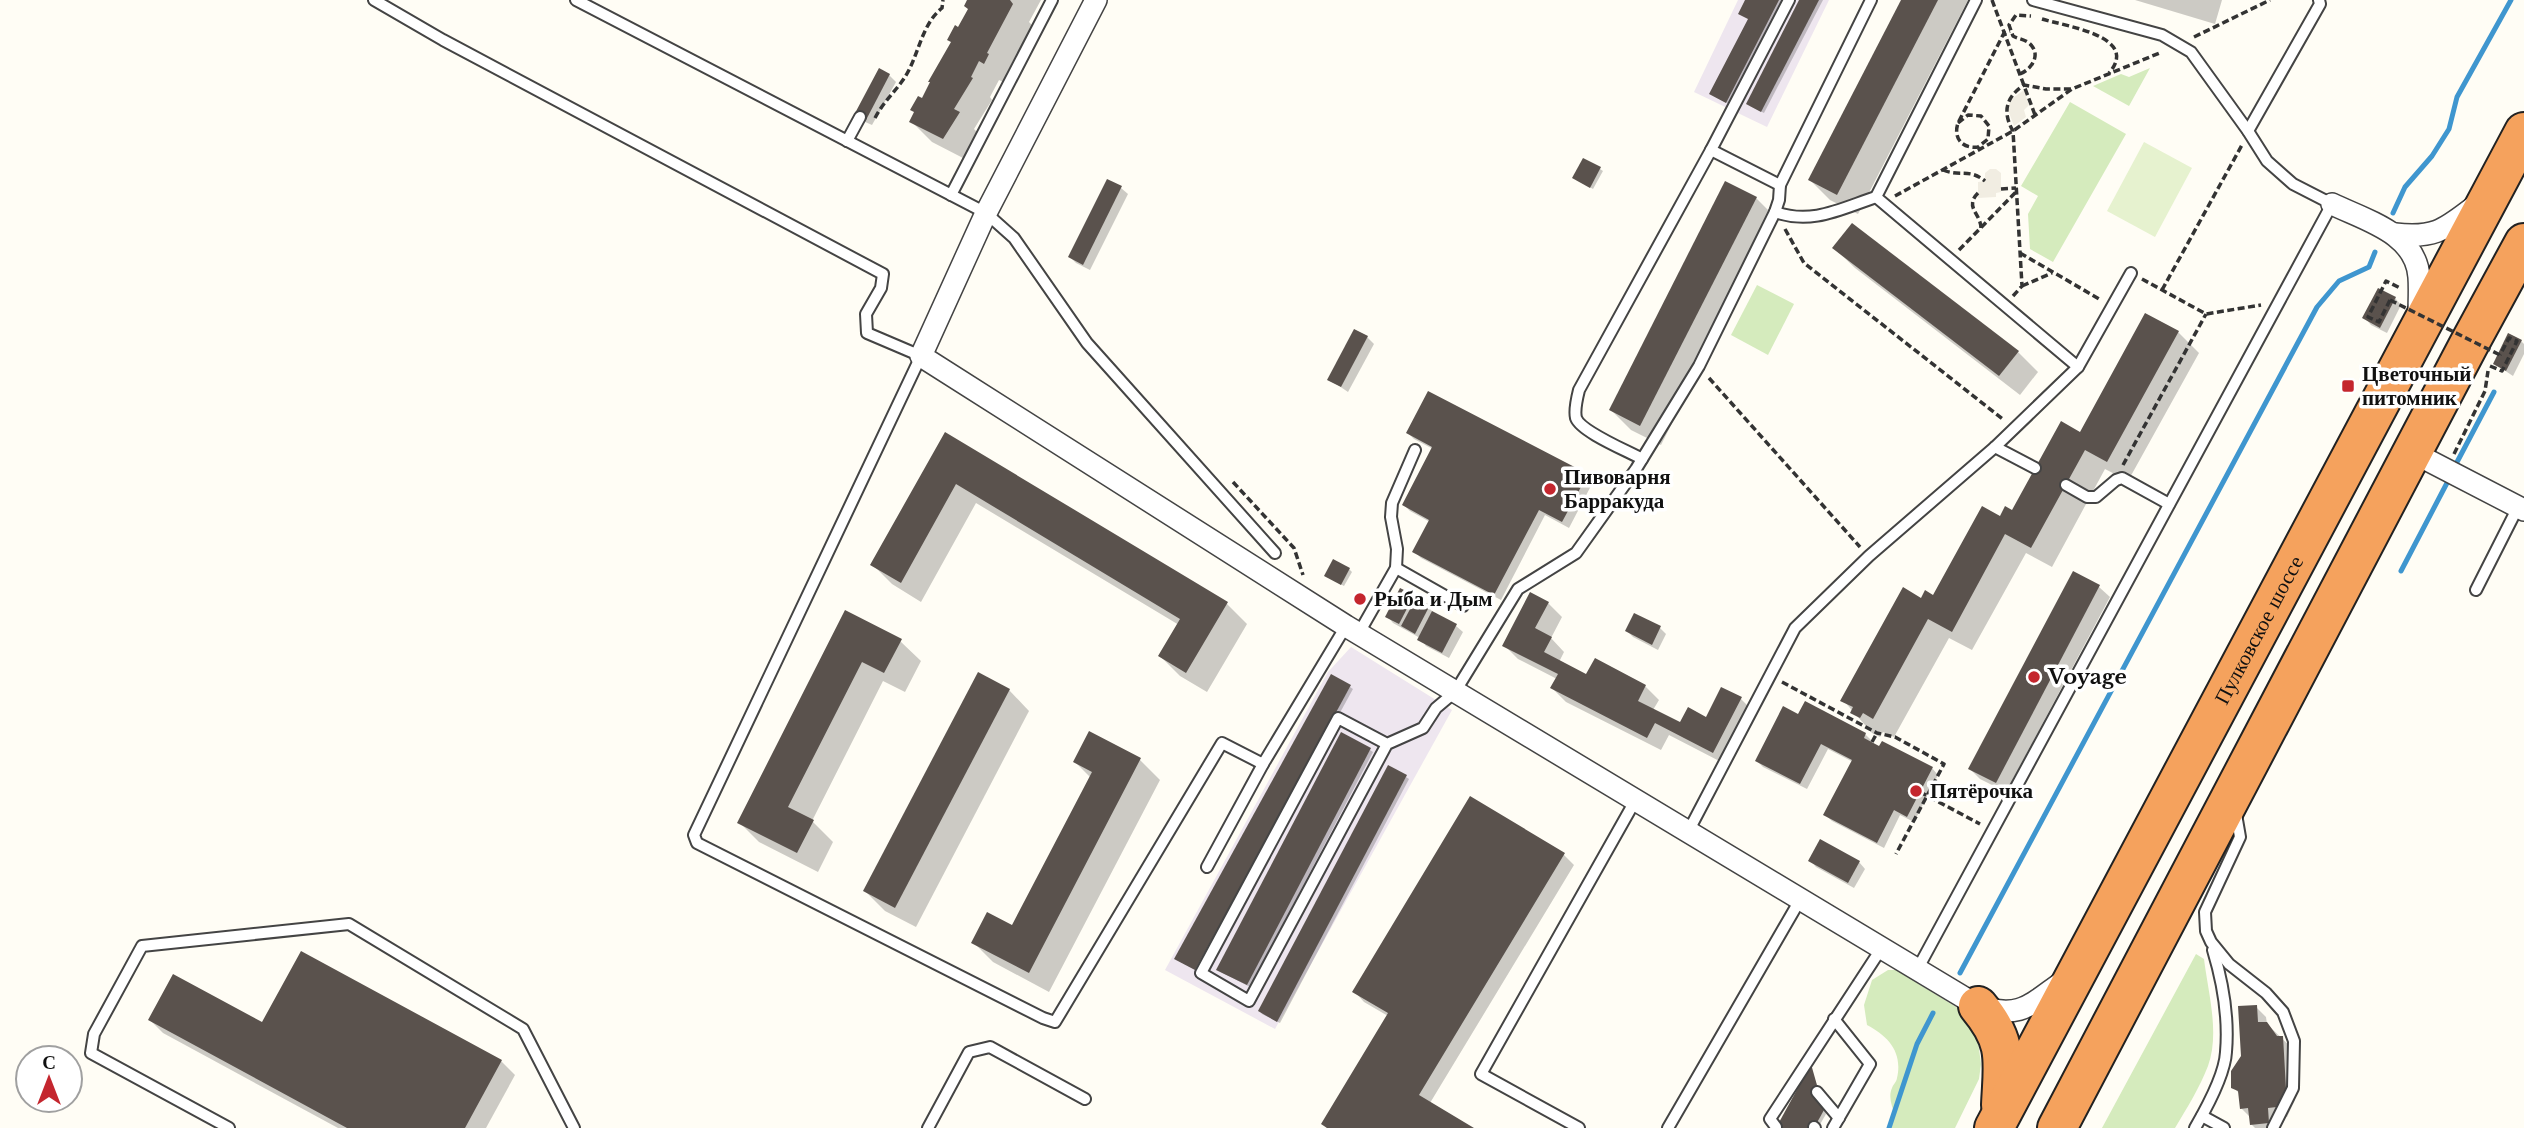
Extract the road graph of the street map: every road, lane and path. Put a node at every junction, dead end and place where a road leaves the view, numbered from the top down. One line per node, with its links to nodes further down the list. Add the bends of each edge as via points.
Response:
1 (374, 0): 56 (lane, via 883,274 881,288 866,314 867,333)
2 (576, 0): 25 (lane)
3 (943, 0): 27 (path, via 906,76 883,103)
4 (1052, 0): 36 (lane)
5 (1096, 0): 40 (street)
6 (1789, 0): 28 (lane)
7 (1871, 0): 31 (lane)
8 (1976, 0): 37 (lane)
9 (1992, 0): 13 (path)
10 (2033, 0): 14 (lane)
11 (2270, 0): 14 (path)
12 (2320, 1): 23 (lane)
13 (2007, 32): 15 (path); 15 (path, via 2031,44 2034,51 2032,66); 16 (path, via 2011,19 2022,14 2100,36 2117,51 2118,59); 21 (path)
14 (2180, 44): 16 (path); 23 (lane, via 2191,52)
15 (2020, 74): 17 (path)
16 (2108, 74): 18 (path)
17 (2024, 85): 18 (path); 19 (path); 22 (path, via 2008,100 2006,110)
18 (2072, 89): 19 (path)
19 (2035, 116): 22 (path)
20 (860, 117): 25 (lane)
21 (1958, 123): 26 (path, via 1960,142 1971,148); 26 (path, via 1974,114 1986,120 1989,133)
22 (2013, 131): 26 (path); 33 (path)
23 (2248, 131): 38 (lane, via 2267,161 2293,184); 49 (path)
24 (2524, 132): 35 (highway, Пулковское шоссе)
25 (848, 141): 27 (lane)
26 (1984, 145): 29 (path)
27 (859, 148): 36 (lane)
28 (1711, 150): 31 (lane); 63 (lane, via 1576,403 1577,419 1585,428)
29 (1943, 170): 30 (path, via 1972,172); 37 (path, via 1897,196)
30 (1985, 181)
31 (1780, 185): 39 (lane)
32 (2001, 189): 33 (path)
33 (2016, 190): 41 (path); 44 (path)
34 (1978, 193): 41 (path, via 1972,204)
35 (2492, 193): 42 (street, via 2441,231 2426,236); 55 (highway, Пулковское шоссе)
36 (951, 195): 40 (lane)
37 (1876, 197): 39 (lane, via 1810,219); 45 (lane)
38 (2332, 204): 42 (street); 51 (lane)
39 (1775, 212): 57 (lane); 59 (path, via 1804,264)
40 (986, 213): 56 (street); 71 (lane, via 1014,238 1087,343)
41 (1980, 230): 45 (path)
42 (2395, 234): 55 (street, via 2407,245 2419,275)
43 (2524, 243): 62 (highway)
44 (2020, 253): 46 (path); 48 (path)
45 (1948, 258): 52 (lane)
46 (2053, 273): 48 (path); 53 (path)
47 (2131, 273): 49 (path); 53 (lane)
48 (2021, 286): 52 (path)
49 (2162, 290): 54 (path)
50 (2407, 292): 65 (path, bridge, via 2386,281 2368,317 2379,322 2390,300 2500,355 2509,338 2517,341 2502,371 2488,365 2485,391)
51 (2278, 303): 54 (path); 69 (lane)
52 (2005, 306): 58 (lane)
53 (2112, 307): 58 (lane)
54 (2206, 314): 67 (path)
55 (2419, 331): 96 (highway, Пулковское шоссе)
56 (920, 356): 75 (street); 83 (lane, via 694,835 697,843 1055,1021 1222,743)
57 (1699, 366): 63 (lane); 72 (path)
58 (2078, 367): 59 (lane)
59 (2014, 428): 60 (lane)
60 (1995, 447): 64 (lane); 72 (lane)
61 (1415, 450): 73 (lane, via 1392,503)
62 (2412, 452): 65 (street); 85 (highway)
63 (1643, 459): 79 (lane, via 1576,553 1518,589)
64 (2035, 468)
65 (2446, 468): 70 (street)
66 (1227, 475): 75 (path, via 1294,548)
67 (2116, 480): 68 (lane, via 2096,497); 69 (lane, via 2122,478)
68 (2066, 485)
69 (2169, 504): 88 (lane)
70 (2521, 508): 74 (lane)
71 (1275, 553)
72 (1869, 556): 78 (lane, via 1795,628)
73 (1396, 568): 76 (lane); 77 (lane)
74 (2476, 590)
75 (1313, 604): 77 (street)
76 (1463, 606)
77 (1352, 630): 79 (street); 83 (lane)
78 (1770, 675): 80 (path); 89 (lane)
79 (1455, 692): 82 (lane, via 1436,708 1423,728); 87 (street)
80 (1877, 733): 81 (path); 86 (path, via 1895,737 1944,764)
81 (1872, 742)
82 (1387, 744): 82 (lane, via 1338,718 1201,973 1249,1001)
83 (1263, 764): 91 (lane)
84 (1920, 792): 86 (path)
85 (2232, 794): 93 (lane, via 2240,837 2205,912); 110 (highway)
86 (1927, 796): 88 (path); 90 (path)
87 (1635, 801): 89 (street); 108 (lane, via 1481,1074)
88 (1992, 831): 95 (lane)
89 (1688, 832): 92 (street)
90 (1896, 854)
91 (1207, 867)
92 (1800, 900): 94 (street); 109 (lane)
93 (2211, 942): 101 (lane, via 2225,989 2226,1055); 113 (lane, via 2283,1012 2294,1041 2293,1088)
94 (1881, 949): 95 (street); 98 (lane)
95 (1917, 970): 97 (street)
96 (2074, 974): 97 (street, via 2021,1010); 102 (highway, Пулковское шоссе)
97 (1978, 1006): 102 (highway, via 1995,1026 2001,1042)
98 (1834, 1019): 103 (lane, via 1870,1064); 104 (lane, via 1788,1098 1770,1119)
99 (1817, 1092): 103 (lane)
100 (1085, 1099): 107 (lane, via 990,1047 969,1052)
101 (2202, 1116): 111 (lane); 112 (lane)
102 (1997, 1122)
103 (1836, 1123)
104 (1776, 1126)
105 (229, 1128): 106 (lane, via 91,1053 94,1034 142,946 349,924 523,1029)
106 (573, 1128)
107 (928, 1128)
108 (1579, 1128)
109 (1668, 1128)
110 (2057, 1128)
111 (2195, 1128)
112 (2224, 1128)
113 (2273, 1128)

